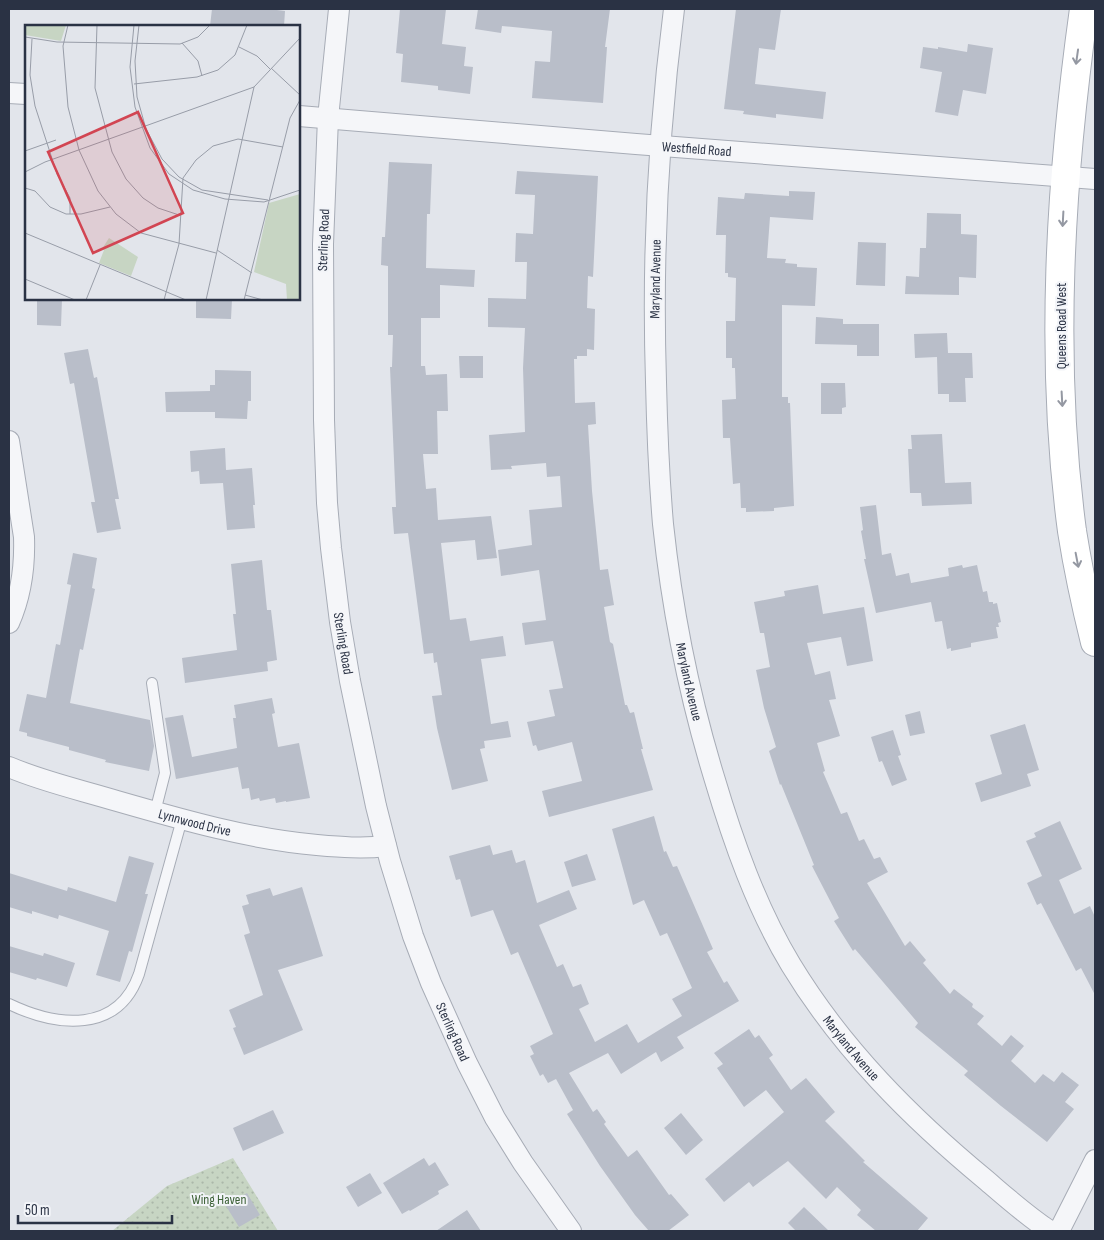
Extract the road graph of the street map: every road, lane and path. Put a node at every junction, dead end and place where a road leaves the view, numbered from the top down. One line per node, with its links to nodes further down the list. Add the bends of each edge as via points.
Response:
1 (339, 9): 7 (street, Sterling Road)
2 (674, 9): 8 (street, Maryland Avenue)
3 (1084, 9): 9 (street, Queens Road West, one-way to 9)
4 (9, 93): 5 (street)
5 (25, 94)
6 (300, 116): 7 (street, Westfield Road)
7 (328, 118): 8 (street, Westfield Road); 18 (street, Sterling Road, via 322,274 327,503 348,672)
8 (660, 145): 9 (street, Westfield Road); 22 (street, Maryland Avenue, via 654,297 663,523 685,665 709,761 736,844 765,916 790,962 825,1016 858,1057 939,1140)
9 (1065, 177): 10 (street, Westfield Road); 13 (street, Queens Road West, one-way to 13, via 1060,295 1063,419 1072,532)
10 (1095, 179)
11 (9, 441): 12 (street, via 24,552 19,595)
12 (9, 623)
13 (1095, 642)
14 (152, 683): 16 (lane, via 165,773)
15 (9, 767): 16 (street, Lynnwood Drive)
16 (155, 812): 17 (street, Lynnwood Drive)
17 (182, 819): 18 (street, Lynnwood Drive, via 280,841 353,847); 19 (lane, via 139,974 120,1004 96,1018 72,1021 40,1016)
18 (386, 846): 21 (street, Sterling Road, via 413,936 483,1096 494,1118)
19 (9, 1004)
20 (1095, 1160): 23 (street)
21 (572, 1231)
22 (1050, 1231)
23 (1059, 1231)

